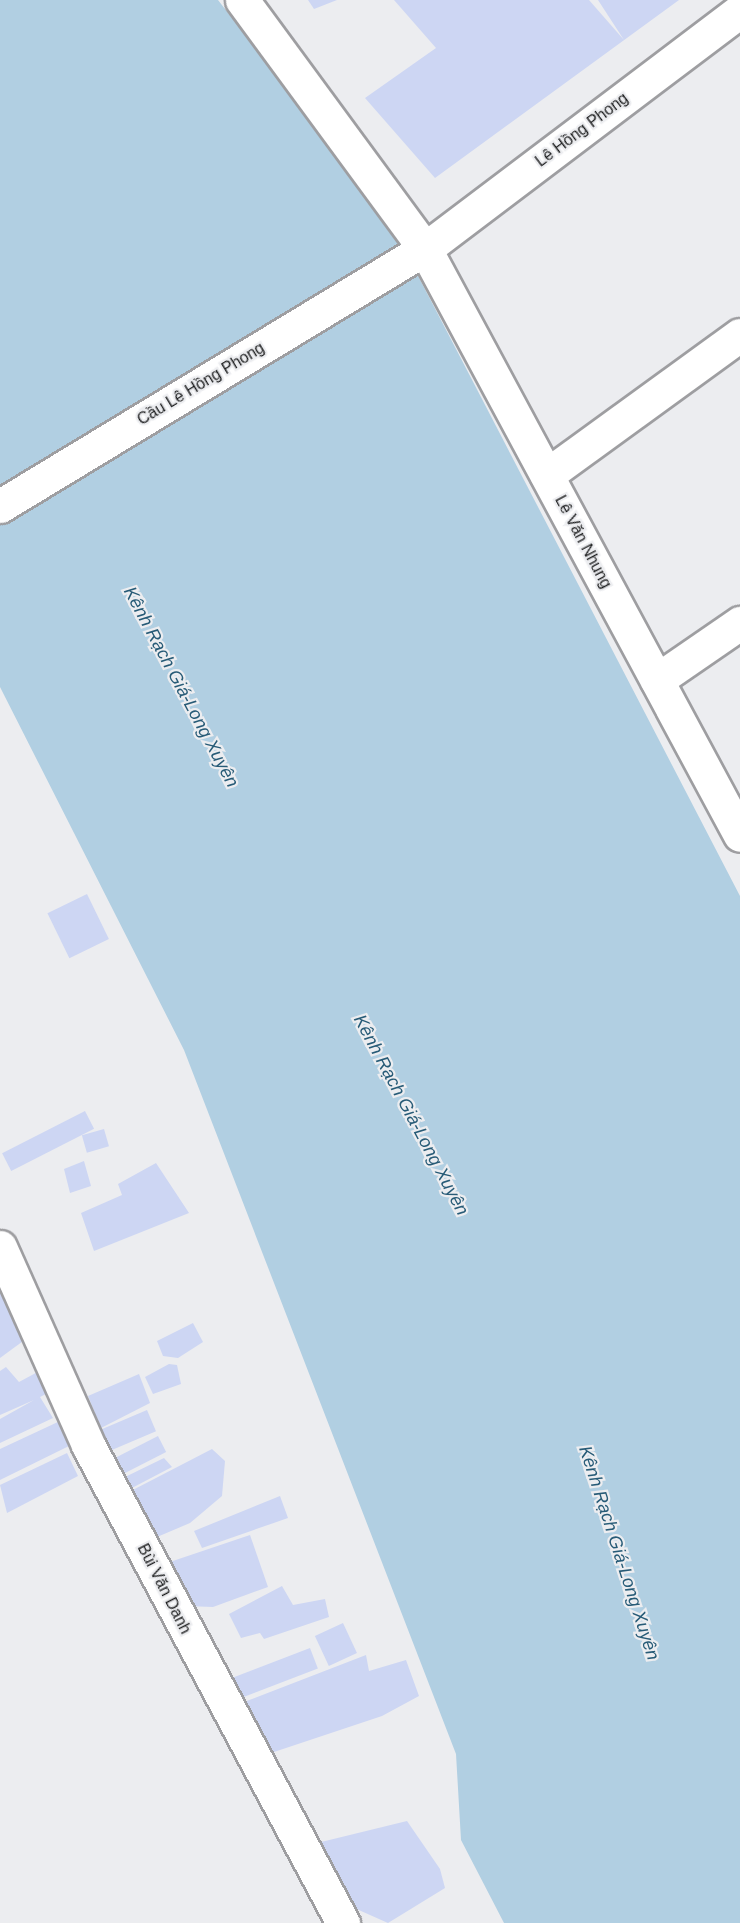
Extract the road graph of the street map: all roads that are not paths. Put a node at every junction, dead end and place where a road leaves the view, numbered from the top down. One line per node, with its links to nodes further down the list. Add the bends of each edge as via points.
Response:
1 (242, 0): 3 (street, Lê Văn Nhung)
2 (740, 11): 3 (street, Lê Hồng Phong)
3 (413, 256): 5 (street, Lê Văn Nhung); 6 (street, Cầu Lê Hồng Phong)
4 (740, 335): 5 (street)
5 (547, 476): 8 (street, Lê Văn Nhung)
6 (0, 506)
7 (740, 623): 8 (street)
8 (657, 681): 9 (street, Lê Văn Nhung)
9 (740, 835)
10 (0, 1247): 11 (street, Bùi Văn Danh, via 88,1445)
11 (343, 1923)

